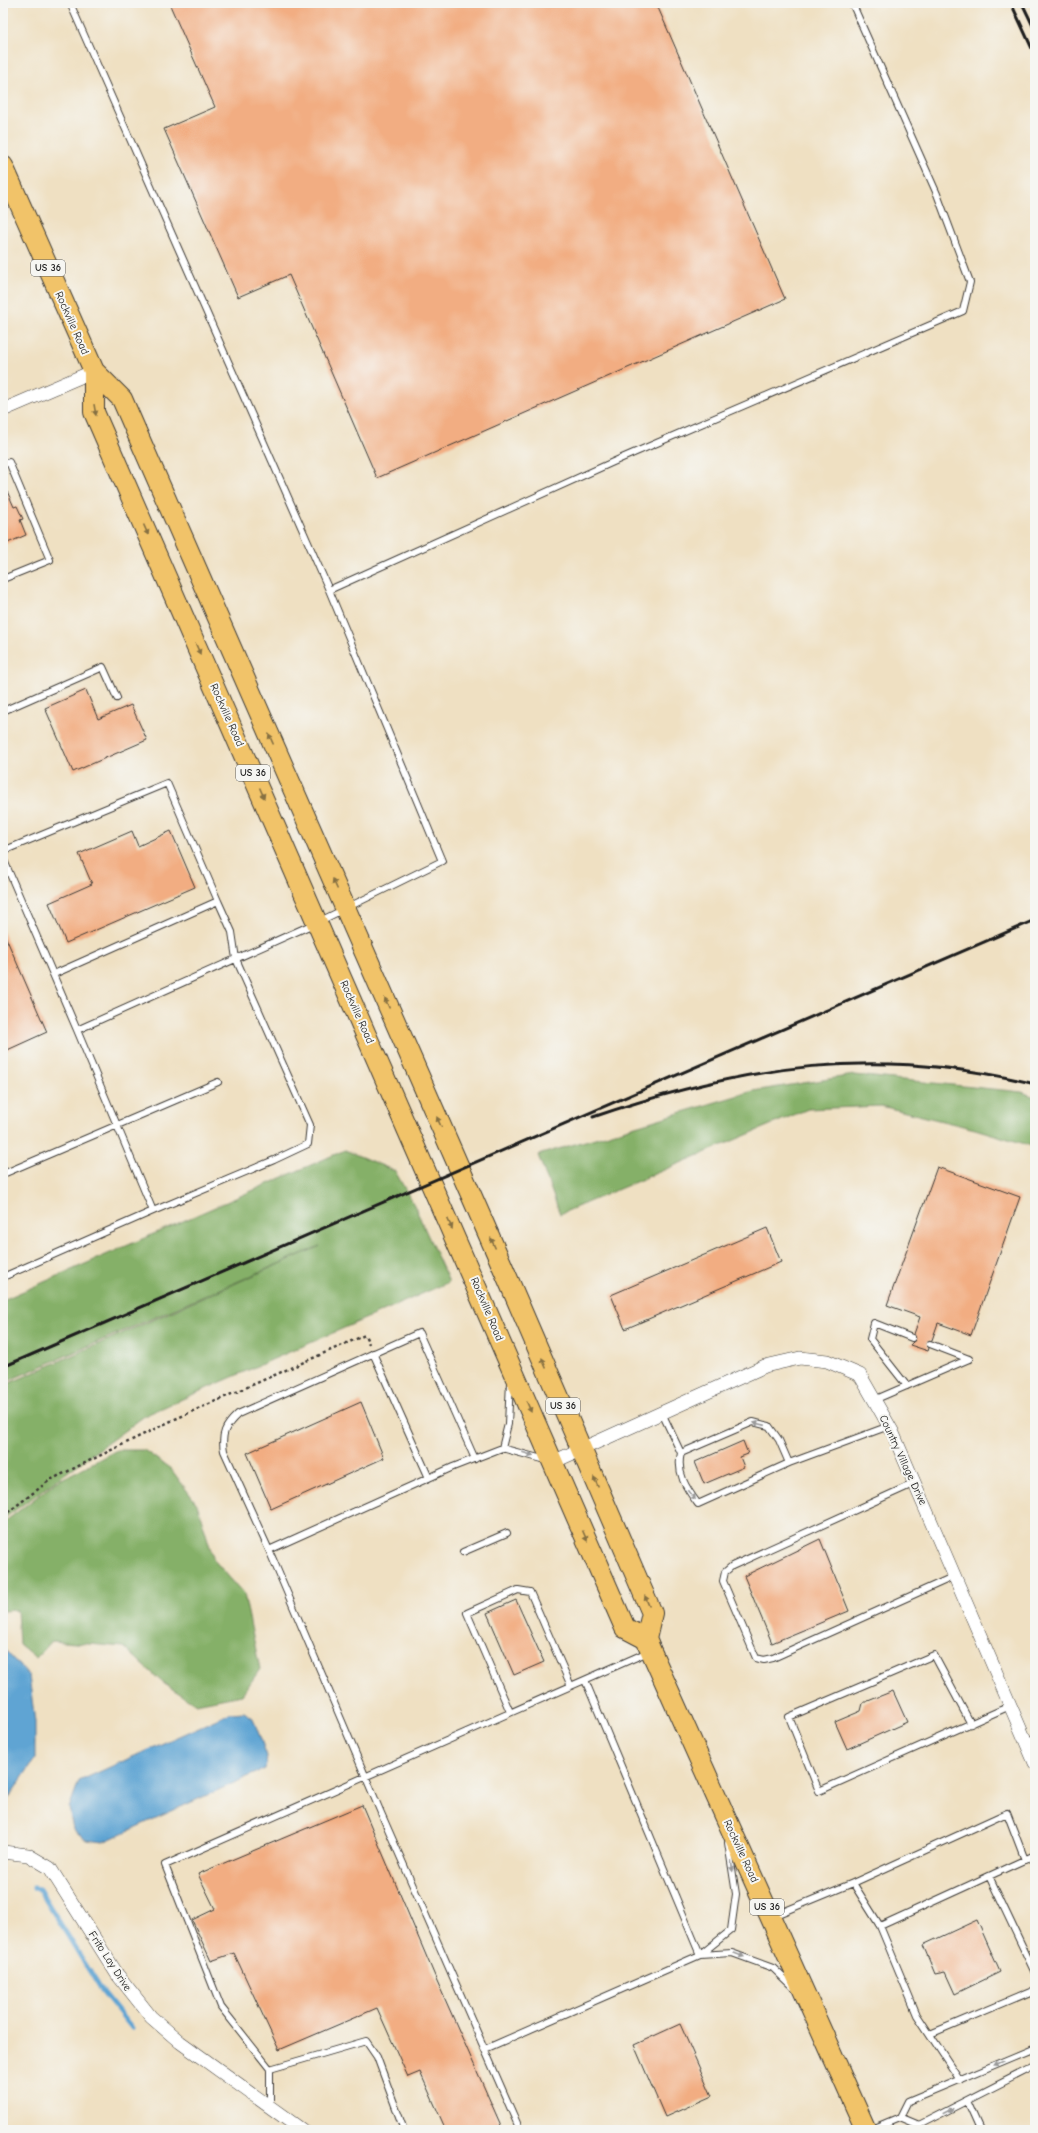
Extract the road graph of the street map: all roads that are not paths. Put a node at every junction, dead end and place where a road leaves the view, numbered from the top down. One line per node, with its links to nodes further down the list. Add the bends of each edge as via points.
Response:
1 (70, 3): 8 (lane)
2 (852, 3): 8 (lane, via 936,194 970,282 963,311 630,455)
3 (3, 166): 4 (main road, Rockville Road / US 36)
4 (94, 371): 5 (street); 14 (main road, Rockville Road / US 36, one-way to 4, via 122,399); 15 (main road, Rockville Road / US 36, one-way to 15, via 94,412)
5 (3, 410)
6 (3, 464): 7 (lane, via 9,462 50,560)
7 (3, 580)
8 (329, 590): 14 (lane, via 442,861)
9 (117, 698): 10 (lane, via 104,667)
10 (3, 711)
11 (3, 851): 13 (lane, via 167,783)
12 (3, 858): 17 (lane)
13 (218, 901): 16 (lane, via 232,932); 17 (lane)
14 (346, 908): 15 (lane); 33 (main road, Rockville Road / US 36, one-way to 14)
15 (318, 922): 16 (lane); 27 (main road, Rockville Road / US 36, one-way to 27)
16 (236, 959): 18 (lane); 22 (lane, via 310,1125 308,1144)
17 (54, 974): 18 (lane)
18 (77, 1030): 20 (lane)
19 (218, 1082): 20 (lane)
20 (116, 1125): 21 (lane); 22 (lane)
21 (3, 1174)
22 (153, 1211): 23 (lane)
23 (3, 1277)
24 (912, 1338): 28 (lane, via 874,1323 870,1339)
25 (930, 1344): 28 (lane, via 969,1359)
26 (373, 1353): 35 (lane, via 419,1333); 38 (lane); 41 (lane, via 238,1414 224,1430 224,1451)
27 (510, 1362): 32 (lane, via 508,1424); 36 (main road, Rockville Road / US 36, one-way to 36)
28 (907, 1386): 29 (lane)
29 (874, 1400): 30 (street, Country Village Drive, via 860,1375 827,1361 800,1358 765,1366); 31 (street, Country Village Drive)
30 (662, 1413): 33 (street, Country Village Drive); 34 (lane)
31 (889, 1426): 37 (lane); 39 (street, Country Village Drive)
32 (502, 1448): 35 (lane); 36 (lane, one-way to 36)
33 (582, 1449): 36 (street, Country Village Drive); 44 (main road, Rockville Road / US 36, one-way to 33, via 652,1613)
34 (681, 1453): 37 (lane, one-way to 34, via 779,1440 769,1426 753,1422); 37 (lane, one-way to 37, via 678,1464 686,1488 698,1504)
35 (475, 1459): 38 (lane)
36 (553, 1462): 44 (main road, Rockville Road / US 36, one-way to 44, via 625,1628)
37 (789, 1463)
38 (429, 1478): 41 (lane)
39 (915, 1483): 43 (street, Country Village Drive); 43 (lane, via 732,1566 725,1572 723,1581 756,1658 773,1658)
40 (507, 1533): 42 (lane)
41 (269, 1550): 52 (lane)
42 (463, 1552)
43 (955, 1576): 47 (street, Country Village Drive)
44 (649, 1645): 45 (lane); 53 (main road, Rockville Road / US 36)
45 (585, 1680): 46 (lane); 61 (lane)
46 (571, 1686): 48 (lane); 48 (lane, via 530,1592 518,1590 467,1613)
47 (1010, 1706): 49 (lane); 50 (street, Country Village Drive)
48 (510, 1712): 52 (lane)
49 (971, 1724): 49 (lane, via 819,1791 789,1717 934,1654)
50 (1030, 1740): 51 (street, Country Village Drive)
51 (1035, 1763)
52 (365, 1775): 67 (lane); 69 (lane, via 165,1865 222,2007)
53 (724, 1813): 59 (main road, Rockville Road / US 36); 61 (lane, one-way to 61, via 736,1894 731,1930)
54 (3, 1852): 72 (street, Frito Lay Drive, via 28,1855 50,1868 117,1974 152,2017 180,2042)
55 (1035, 1855): 56 (lane)
56 (1025, 1860): 57 (lane); 58 (lane, via 1007,1813)
57 (989, 1876): 60 (lane); 62 (lane)
58 (853, 1883): 59 (lane); 60 (lane)
59 (771, 1916): 64 (main road, Rockville Road / US 36)
60 (880, 1926): 65 (lane, via 917,2015)
61 (700, 1954): 64 (lane, one-way to 64, via 732,1953 773,1968); 67 (lane)
62 (1035, 1973)
63 (1035, 1990): 65 (lane)
64 (808, 2000): 77 (main road, Rockville Road / US 36)
65 (930, 2034): 70 (lane)
66 (1035, 2048): 70 (lane, one-way to 70)
67 (485, 2049): 76 (lane)
68 (1035, 2066): 71 (lane)
69 (270, 2069): 72 (lane); 75 (lane, via 366,2041 377,2057)
70 (960, 2080): 73 (lane, via 908,2101)
71 (967, 2101): 73 (lane, one-way to 71, via 919,2125); 79 (lane)
72 (270, 2106): 74 (street, Frito Lay Drive)
73 (900, 2116): 78 (lane)
74 (302, 2130)
75 (404, 2130)
76 (520, 2130)
77 (866, 2130)
78 (869, 2130)
79 (980, 2130)

